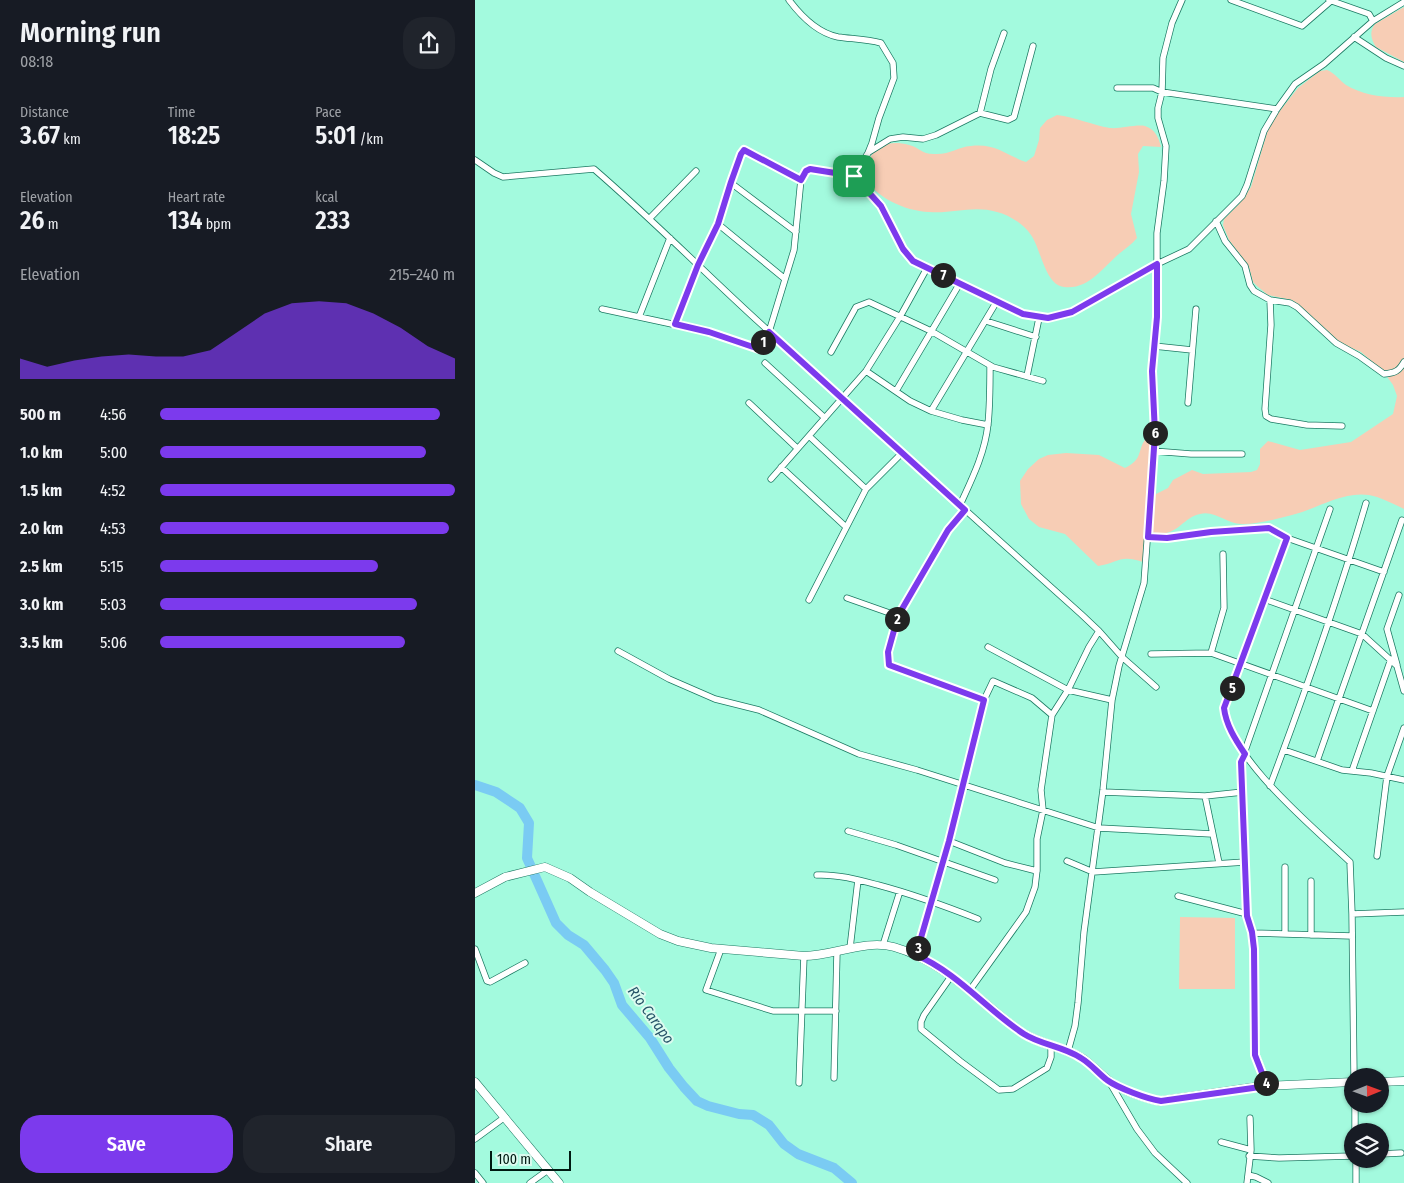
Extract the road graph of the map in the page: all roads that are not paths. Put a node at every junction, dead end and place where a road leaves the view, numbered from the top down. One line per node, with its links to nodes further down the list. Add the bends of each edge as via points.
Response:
1 (789, 0): 15 (street, via 825,33 881,43 893,63 894,78)
2 (1182, 0): 12 (street, via 1163,58)
3 (1231, 0): 4 (street, via 1302,26)
4 (1331, 0): 6 (street, via 1369,14)
5 (1404, 2): 6 (street)
6 (1373, 21): 8 (street)
7 (1004, 33): 14 (street)
8 (1354, 38): 10 (street); 13 (street, via 1295,84)
9 (1033, 46): 14 (street, via 1015,117 1008,120)
10 (1404, 66)
11 (1117, 88): 12 (street, via 1153,88)
12 (1162, 92): 13 (street); 26 (street, via 1158,118 1165,146 1164,181 1157,233)
13 (1277, 109): 22 (street, via 1264,131 1242,196)
14 (980, 113): 15 (street, via 935,135 890,139)
15 (868, 153): 18 (street)
16 (475, 160): 21 (street, via 503,177 594,170)
17 (696, 171): 21 (street)
18 (854, 176): 19 (street, via 810,169); 28 (street, via 884,210 907,254)
19 (801, 180): 20 (street, via 744,150); 24 (street)
20 (731, 182): 23 (street); 24 (street)
21 (650, 218): 25 (street)
22 (1216, 222): 26 (street, via 1189,249); 32 (street, via 1225,241 1245,266 1254,292)
23 (718, 224): 27 (street); 29 (street)
24 (796, 232): 29 (street)
25 (670, 238): 27 (street); 36 (street)
26 (1157, 264): 37 (street, via 1072,312); 43 (street)
27 (698, 265): 39 (street); 41 (street)
28 (927, 268): 30 (street); 35 (street)
29 (785, 278): 41 (street)
30 (961, 283): 31 (street); 40 (street)
31 (997, 300): 37 (street, via 1023,314); 38 (street)
32 (1270, 300): 47 (street, via 1297,307 1336,343 1384,374 1399,370); 60 (street, via 1266,416 1307,424)
33 (602, 309): 36 (street)
34 (1196, 309): 44 (street)
35 (901, 315): 40 (street); 46 (street, via 869,302 856,307); 50 (street)
36 (639, 317): 39 (street)
37 (1039, 318): 42 (street)
38 (986, 321): 42 (street); 45 (street)
39 (675, 324): 41 (street, via 759,349)
40 (931, 331): 45 (street); 53 (street)
41 (769, 332): 54 (street)
42 (1036, 337): 51 (street)
43 (1154, 346): 44 (street); 63 (street)
44 (1192, 350): 56 (street)
45 (968, 351): 49 (street); 57 (street)
46 (831, 352)
47 (1404, 362)
48 (765, 363): 58 (street)
49 (990, 366): 51 (street); 59 (street)
50 (866, 371): 53 (street); 54 (street)
51 (1027, 376): 52 (street)
52 (1043, 380)
53 (896, 391): 57 (street)
54 (842, 399): 58 (street); 64 (street)
55 (749, 403): 62 (street)
56 (1188, 403)
57 (931, 411): 59 (street)
58 (825, 418): 61 (street)
59 (988, 424): 70 (street, via 978,466)
60 (1342, 426)
61 (809, 436): 62 (street); 68 (street)
62 (797, 448): 66 (street)
63 (1153, 451): 65 (street); 75 (street)
64 (902, 453): 68 (street); 70 (street)
65 (1242, 454)
66 (781, 467): 67 (street); 74 (street)
67 (771, 479)
68 (866, 489): 74 (street)
69 (1366, 503): 79 (street)
70 (960, 505): 72 (street)
71 (1330, 509): 77 (street)
72 (965, 510): 86 (street, via 948,530); 88 (street)
73 (1402, 520): 80 (street)
74 (846, 527): 84 (street)
75 (1148, 537): 76 (street, via 1269,528); 94 (street, via 1144,583)
76 (1287, 538): 77 (street); 83 (street)
77 (1316, 548): 79 (street); 85 (street)
78 (1223, 554): 92 (street, via 1224,608)
79 (1350, 559): 80 (street); 87 (street)
80 (1384, 572): 89 (street)
81 (1399, 595): 97 (street, via 1387,629)
82 (847, 598): 86 (street)
83 (1264, 599): 85 (street); 96 (street)
84 (809, 600)
85 (1295, 610): 87 (street); 98 (street)
86 (898, 616): 104 (street, via 888,652 889,665)
87 (1328, 621): 89 (street); 100 (street)
88 (1099, 631): 94 (street); 101 (street)
89 (1362, 634): 95 (street); 103 (street)
90 (988, 647): 101 (street)
91 (618, 651): 115 (street, via 715,699 759,710 859,754)
92 (1211, 653): 93 (street); 96 (street)
93 (1151, 654)
94 (1122, 657): 99 (street); 105 (street)
95 (1391, 659): 97 (street); 106 (street)
96 (1241, 664): 98 (street); 110 (street, via 1224,708 1230,731)
97 (1397, 666): 102 (street)
98 (1273, 675): 100 (street); 110 (street)
99 (1156, 687)
100 (1307, 688): 103 (street); 109 (street)
101 (1068, 690): 105 (street); 107 (street)
102 (1404, 691)
103 (1339, 699): 106 (street); 111 (street)
104 (984, 700): 107 (street, via 993,681 1032,698); 115 (street)
105 (1112, 700): 117 (street)
106 (1373, 711): 112 (street)
107 (1052, 715): 120 (street, via 1041,790)
108 (1404, 728): 113 (street)
109 (1284, 750): 111 (street); 116 (street)
110 (1245, 754): 116 (street); 118 (street, via 1241,762)
111 (1317, 761): 112 (street)
112 (1352, 771): 113 (street)
113 (1387, 776): 114 (street); 125 (street)
114 (1404, 780)
115 (963, 786): 120 (street); 124 (street)
116 (1270, 786): 143 (street, via 1350,862)
117 (1103, 792): 119 (street); 121 (street)
118 (1243, 792): 119 (street); 128 (street)
119 (1205, 796): 123 (street)
120 (1043, 810): 121 (street); 131 (street, via 1037,839)
121 (1099, 828): 123 (street); 132 (street)
122 (848, 831): 127 (street)
123 (1212, 834): 129 (street)
124 (949, 841): 127 (street); 131 (street, via 1005,863)
125 (1377, 856)
126 (1067, 861): 132 (street)
127 (943, 862): 135 (street); 140 (street)
128 (1245, 862): 129 (street); 142 (street)
129 (1219, 863): 132 (street)
130 (1285, 867): 146 (street)
131 (1037, 871): 158 (street, via 1027,912)
132 (1093, 872): 162 (street, via 1075,1026)
133 (817, 876): 134 (street)
134 (858, 880): 137 (street); 150 (street)
135 (995, 880)
136 (1311, 881): 147 (street)
137 (900, 891): 140 (street); 149 (street)
138 (475, 893): 152 (street, via 520,872 545,867 557,871 660,934 696,946)
139 (1178, 896): 142 (street)
140 (933, 902): 144 (street); 154 (street)
141 (1404, 912): 143 (street)
142 (1247, 914): 145 (street)
143 (1352, 914): 148 (street)
144 (978, 919)
145 (1252, 932): 146 (street); 171 (street, via 1255,1055)
146 (1285, 934): 147 (street)
147 (1311, 935): 148 (street)
148 (1353, 936): 163 (street)
149 (883, 945): 150 (street); 154 (street)
150 (850, 948): 153 (street)
151 (475, 949): 156 (street, via 490,982)
152 (721, 949): 155 (street); 159 (street, via 706,990 773,1011)
153 (837, 952): 155 (street); 160 (street)
154 (916, 955): 157 (street)
155 (804, 956): 159 (street)
156 (525, 963)
157 (951, 975): 158 (street); 161 (street, via 924,1015 921,1028 999,1090 1013,1089 1047,1068)
158 (970, 990): 161 (street, via 1027,1036)
159 (801, 1011): 160 (street); 170 (street)
160 (836, 1011): 164 (street)
161 (1051, 1045): 162 (street)
162 (1068, 1051): 165 (street, via 1082,1058)
163 (1354, 1068)
164 (834, 1078)
165 (1109, 1081): 171 (street, via 1147,1099 1161,1101); 187 (street, via 1155,1153)
166 (1404, 1081): 169 (street)
167 (475, 1082): 172 (street)
168 (1344, 1082): 171 (street)
169 (1389, 1082)
170 (799, 1083)
171 (1267, 1086)
172 (505, 1117): 174 (street); 181 (street)
173 (1250, 1118): 176 (street)
174 (475, 1139)
175 (1221, 1142): 176 (street)
176 (1250, 1153): 179 (street, via 1279,1158); 183 (street)
177 (1401, 1153): 178 (street)
178 (1389, 1154)
179 (1344, 1156)
180 (1356, 1168): 190 (street)
181 (548, 1170): 185 (street); 186 (street)
182 (475, 1173): 184 (street)
183 (1248, 1175): 188 (street); 189 (street)
184 (483, 1183)
185 (530, 1183)
186 (559, 1183)
187 (1187, 1183)
188 (1247, 1183)
189 (1268, 1183)
190 (1356, 1183)

